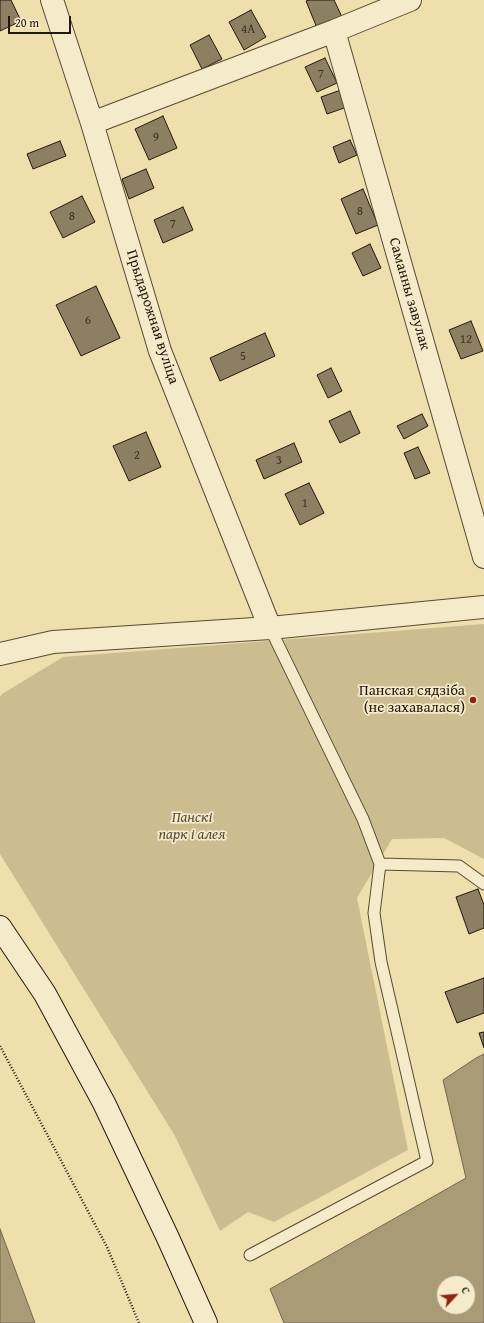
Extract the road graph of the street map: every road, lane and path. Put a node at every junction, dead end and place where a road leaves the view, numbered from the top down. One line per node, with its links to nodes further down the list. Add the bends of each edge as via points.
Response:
1 (52, 0): 4 (street, Прыдарожная вуліца)
2 (410, 0): 3 (street)
3 (334, 31): 4 (street); 5 (street, Саманны завулак)
4 (92, 123): 7 (street, Прыдарожная вуліца, via 160,351)
5 (484, 557)
6 (484, 607): 7 (street)
7 (270, 628): 8 (street, via 53,642); 9 (lane, via 363,819)
8 (0, 654)
9 (380, 864): 10 (lane, via 459,866); 13 (lane, via 374,914 381,962 427,1161)
10 (484, 884)
11 (0, 927): 15 (street, via 45,994 104,1103)
12 (0, 1046): 14 (path, via 107,1247)
13 (250, 1255)
14 (139, 1323)
15 (206, 1323)

